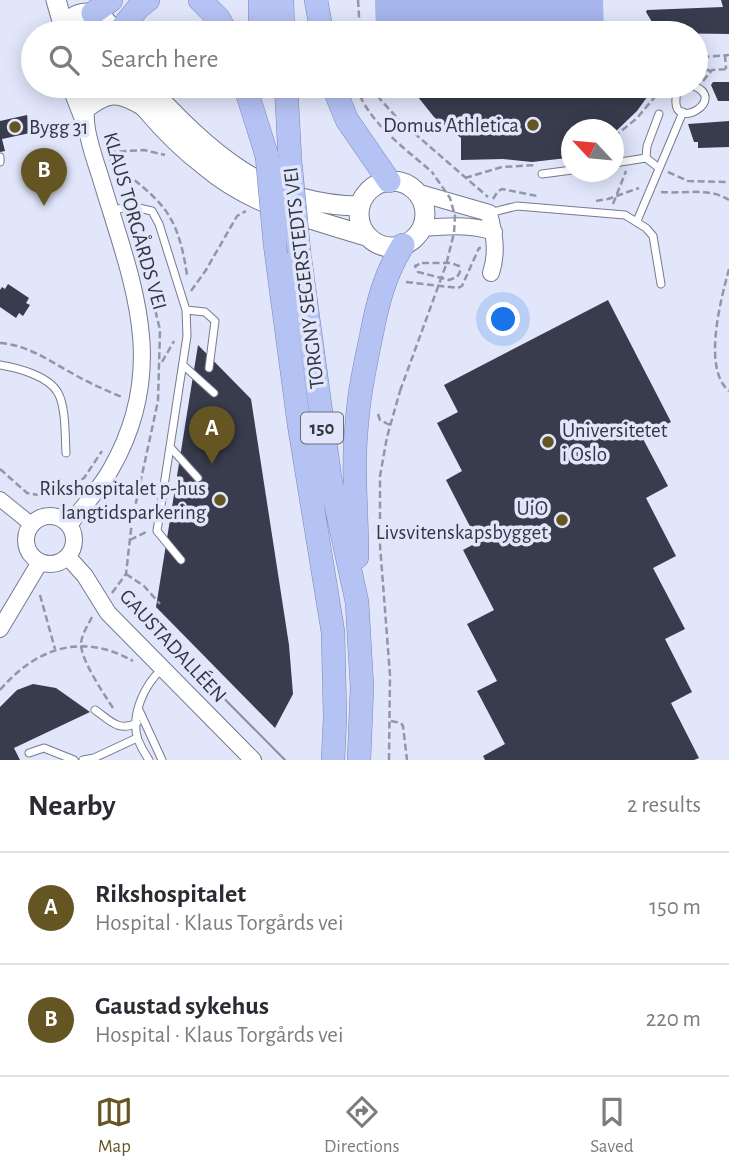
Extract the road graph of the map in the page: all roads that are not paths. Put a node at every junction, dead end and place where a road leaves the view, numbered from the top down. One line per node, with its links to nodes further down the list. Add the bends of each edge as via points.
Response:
1 (56, 0): 8 (main road)
2 (148, 0): 11 (highway)
3 (200, 0): 12 (highway)
4 (260, 0): 13 (highway)
5 (282, 0): 14 (highway)
6 (316, 0): 15 (highway)
7 (92, 6): 9 (main road); 10 (main road)
8 (61, 21)
9 (70, 21)
10 (107, 21)
11 (127, 21)
12 (220, 21)
13 (260, 21)
14 (283, 21)
15 (320, 21)
16 (75, 98): 31 (street, KLAUS TORGÅRDS VEI)
17 (88, 98): 31 (street, KLAUS TORGÅRDS VEI)
18 (106, 98): 31 (street)
19 (124, 98): 28 (street)
20 (139, 98): 28 (main road)
21 (160, 98): 40 (main road, via 214,150 268,187 318,204)
22 (250, 98): 32 (highway)
23 (264, 98): 32 (highway, TORGNY SEGERSTEDTS VEI / 150)
24 (287, 98): 64 (highway, TORGNY SEGERSTEDTS VEI / 150, bridge, via 299,252 330,478)
25 (338, 98): 38 (highway, via 347,121)
26 (675, 98): 29 (lane)
27 (704, 98): 29 (lane, via 700,109)
28 (145, 109): 46 (main road, via 203,165 236,189 290,214)
29 (683, 112): 35 (lane)
30 (659, 114): 33 (lane)
31 (84, 116): 41 (street, KLAUS TORGÅRDS VEI)
32 (266, 152): 77 (highway, TORGNY SEGERSTEDTS VEI / 150, bridge, via 299,424 333,632)
33 (646, 159): 34 (lane); 35 (lane)
34 (624, 162)
35 (659, 168): 43 (lane)
36 (561, 171): 37 (lane)
37 (542, 174)
38 (389, 181): 39 (main road); 40 (main road, via 371,188)
39 (416, 192): 42 (street); 44 (main road, via 424,206)
40 (359, 205): 46 (main road)
41 (110, 211): 50 (lane, via 130,206 152,211); 60 (street, KLAUS TORGÅRDS VEI, via 139,312 140,393 111,468)
42 (489, 213): 43 (lane, via 517,206 616,214); 45 (street)
43 (637, 221): 49 (lane, via 653,236)
44 (422, 228): 45 (street, via 461,226); 47 (main road)
45 (494, 232): 48 (street)
46 (366, 236): 47 (main road, via 382,246)
47 (403, 245): 64 (highway, via 379,301 358,410 354,494)
48 (491, 273)
49 (661, 284)
50 (186, 310): 52 (lane); 53 (lane, via 205,313 215,321)
51 (0, 365): 56 (lane, via 30,374 57,390)
52 (183, 365): 54 (lane); 55 (lane)
53 (209, 368)
54 (214, 393)
55 (170, 447): 57 (lane); 62 (lane, via 156,531)
56 (66, 453)
57 (198, 478)
58 (0, 499): 59 (street)
59 (32, 524): 60 (street, via 51,515); 63 (street, via 26,544)
60 (70, 524): 61 (street, via 75,538)
61 (68, 557): 63 (street, via 51,564); 66 (street, GAUSTADALLÉEN, via 108,613)
62 (181, 560)
63 (40, 562): 65 (street)
64 (357, 602): 78 (highway, TORGNY SEGERSTEDTS VEI / 150, via 362,687)
65 (0, 629)
66 (162, 669): 67 (lane, via 143,692); 76 (street, GAUSTADALLÉEN)
67 (138, 708): 69 (lane); 75 (lane)
68 (95, 710): 69 (lane, via 123,727)
69 (137, 723): 70 (lane)
70 (137, 738): 73 (lane); 74 (lane)
71 (29, 753): 72 (lane, via 44,748)
72 (74, 760)
73 (83, 760)
74 (149, 760)
75 (162, 760)
76 (253, 760)
77 (333, 760)
78 (359, 760)

